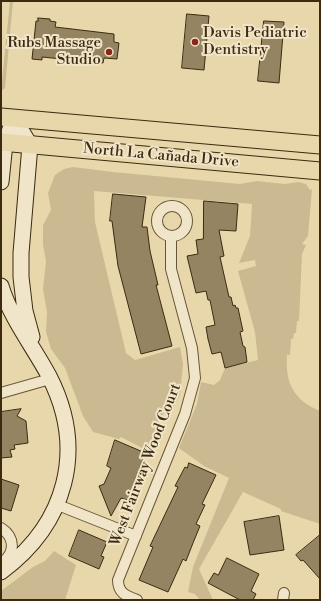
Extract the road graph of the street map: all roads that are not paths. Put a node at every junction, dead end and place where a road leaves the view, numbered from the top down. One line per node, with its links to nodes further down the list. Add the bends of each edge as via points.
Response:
1 (8, 118): 2 (street); 3 (main road, North La Cañada Drive); 4 (street)
2 (3, 142): 4 (main road, North La Cañada Drive); 6 (street)
3 (320, 144)
4 (30, 145): 5 (main road, North La Cañada Drive); 9 (street, via 20,277 25,311)
5 (320, 171)
6 (1, 182)
7 (171, 236): 14 (street, West Fairway Wood Court, via 171,269 192,348 195,378 185,414)
8 (1, 286): 9 (street, via 10,311)
9 (37, 354): 10 (street)
10 (50, 379): 11 (street); 12 (street, via 65,421 67,439 66,469)
11 (1, 393)
12 (58, 505): 14 (street); 15 (street, via 24,554)
13 (1, 528): 15 (street, via 7,532 12,543 12,549)
14 (136, 536): 16 (street, West Fairway Wood Court, via 118,580 118,586 124,594)
15 (4, 565)
16 (137, 600)

